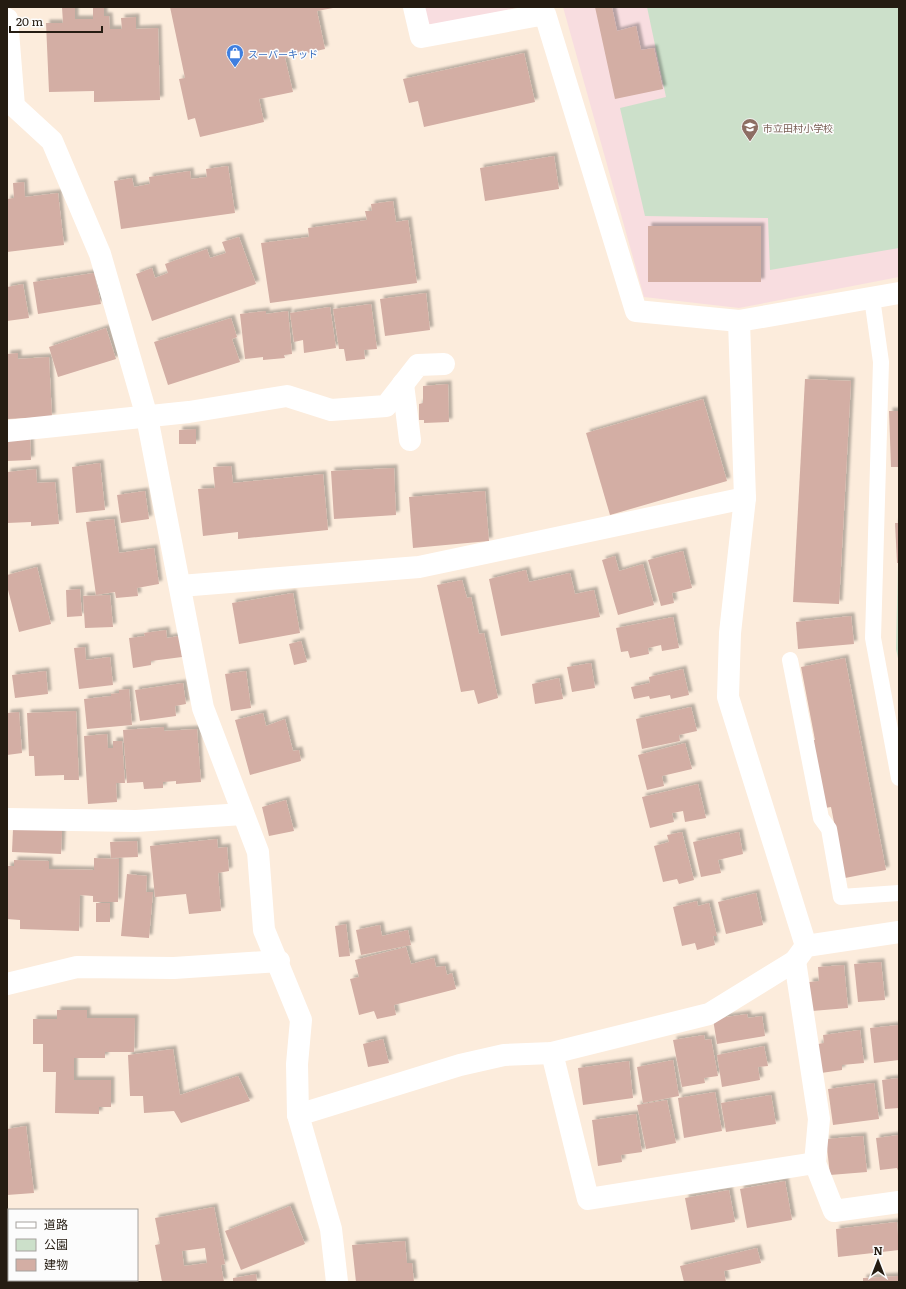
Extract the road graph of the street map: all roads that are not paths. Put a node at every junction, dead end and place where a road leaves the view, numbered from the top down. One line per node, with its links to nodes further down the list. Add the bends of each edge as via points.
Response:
1 (414, 7): 6 (street, via 421,37 545,14 636,312)
2 (7, 19): 3 (street)
3 (11, 106): 9 (street, via 52,141 100,254)
4 (899, 293): 5 (street)
5 (872, 298): 6 (street); 15 (lane, via 881,362 873,638)
6 (739, 321): 12 (street)
7 (444, 364): 8 (street, via 418,365)
8 (404, 384): 9 (street, via 386,406 331,410 287,396); 11 (street)
9 (147, 416): 10 (street); 13 (street)
10 (7, 431)
11 (410, 440)
12 (745, 498): 13 (street, via 419,567); 20 (street, via 730,633 728,697)
13 (180, 586): 16 (street, via 203,708)
14 (790, 660): 18 (lane, via 821,818 829,829 841,897)
15 (899, 778)
16 (242, 814): 17 (street, via 136,821); 21 (street, via 258,852 264,930)
17 (7, 819)
18 (899, 893)
19 (899, 932): 20 (street)
20 (800, 954): 23 (street, via 709,1014); 25 (street, via 819,1119)
21 (279, 961): 22 (street, via 174,968 77,967); 24 (street, via 301,1020 297,1064)
22 (7, 984)
23 (552, 1053): 24 (street, via 504,1055 460,1065); 25 (street, via 588,1198)
24 (298, 1114): 27 (street, via 331,1229)
25 (815, 1163): 26 (street, via 834,1211)
26 (899, 1202)
27 (337, 1282)

